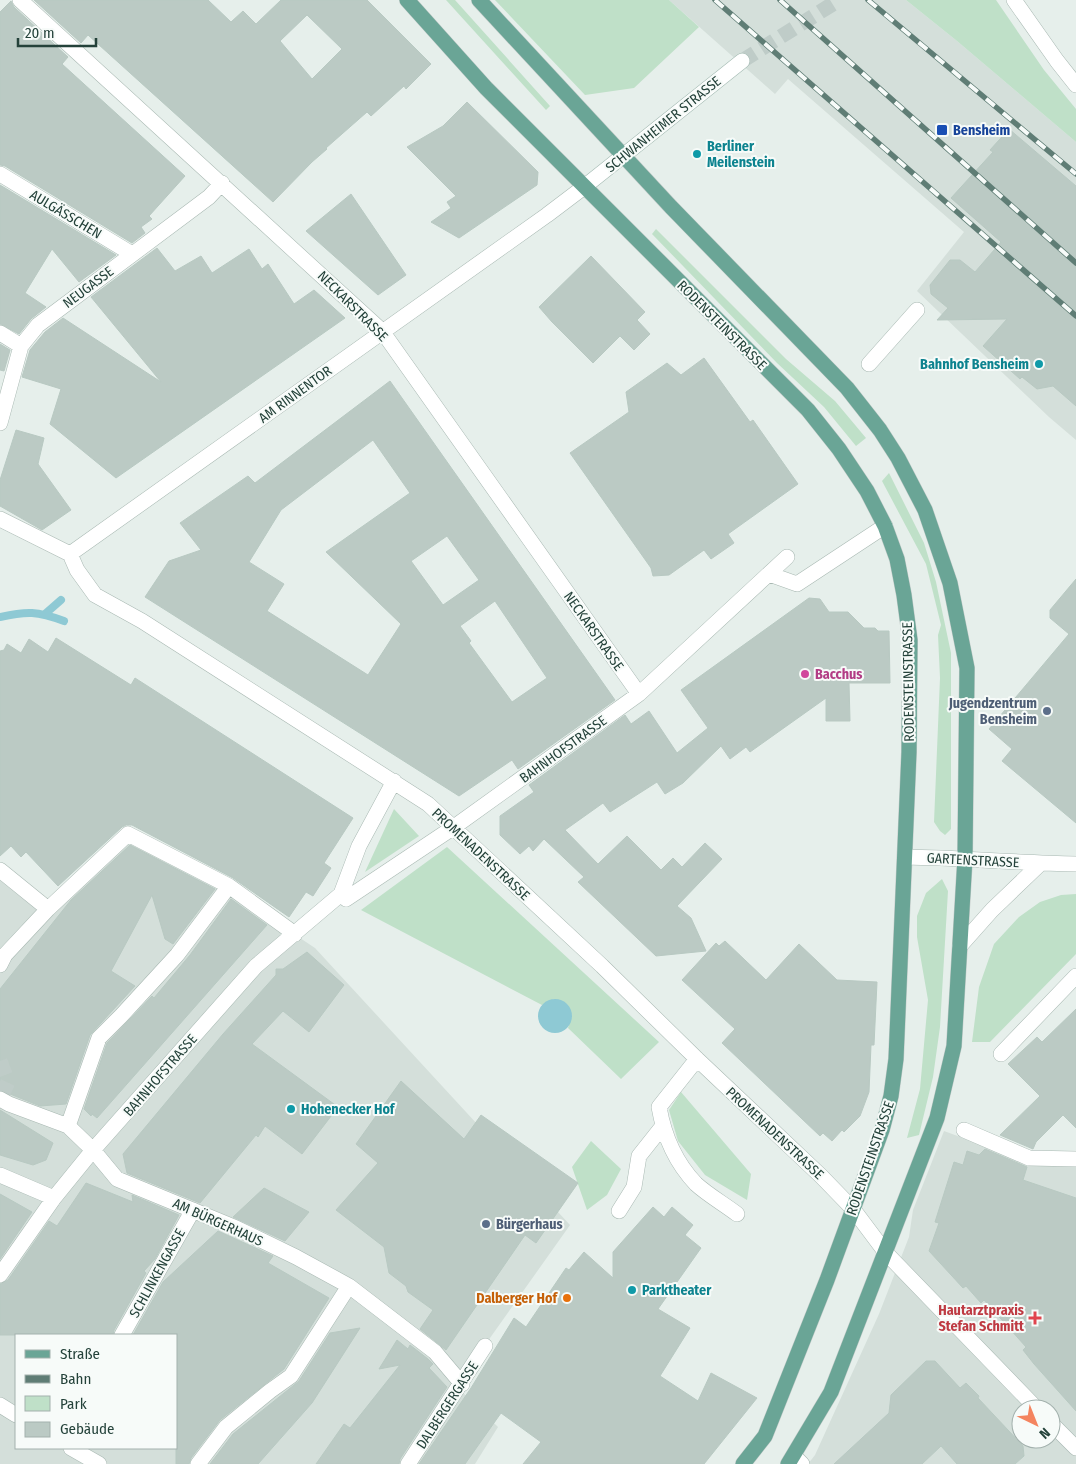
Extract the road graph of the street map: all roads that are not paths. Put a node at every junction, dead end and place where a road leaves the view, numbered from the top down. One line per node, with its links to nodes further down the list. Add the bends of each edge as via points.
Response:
1 (20, 0): 9 (street, NECKARSTRASSE)
2 (407, 0): 10 (main road, RODENSTEINSTRASSE, via 486,88)
3 (479, 0): 7 (main road)
4 (1016, 1): 6 (street, via 1056,61)
5 (742, 61): 7 (street, SCHWANHEIMER STRASSE)
6 (1076, 84)
7 (623, 156): 10 (street, SCHWANHEIMER STRASSE); 27 (main road, via 847,388 898,458 924,510 950,583 967,668)
8 (0, 174): 11 (street, AULGÄSSCHEN)
9 (222, 183): 11 (street, NEUGASSE); 13 (street, NECKARSTRASSE)
10 (584, 187): 13 (street, AM RINNENTOR); 19 (main road, RODENSTEINSTRASSE, via 808,410 850,465)
11 (132, 254): 15 (street, NEUGASSE, via 38,325)
12 (918, 310): 16 (street)
13 (382, 331): 20 (street, AM RINNENTOR); 23 (street, NECKARSTRASSE)
14 (0, 333): 15 (street)
15 (21, 346): 17 (street, NEUGASSE)
16 (869, 364)
17 (0, 423)
18 (0, 519): 20 (street)
19 (885, 526): 22 (street, via 797,584); 26 (main road, RODENSTEINSTRASSE, via 899,568 910,640)
20 (70, 554): 24 (street, PROMENADENSTRASSE, via 76,570 95,595 142,621)
21 (787, 557): 22 (street, BAHNHOFSTRASSE)
22 (769, 574): 23 (street, BAHNHOFSTRASSE)
23 (639, 694): 25 (street, BAHNHOFSTRASSE)
24 (394, 781): 25 (street, PROMENADENSTRASSE); 32 (street, BAHNHOFSTRASSE, via 359,846)
25 (454, 827): 32 (street, BAHNHOFSTRASSE, via 346,899); 39 (street, PROMENADENSTRASSE)
26 (906, 857): 27 (street, GARTENSTRASSE); 48 (main road, RODENSTEINSTRASSE, via 896,1059 891,1096)
27 (965, 858): 28 (street, GARTENSTRASSE); 35 (main road)
28 (1041, 864): 29 (street, GARTENSTRASSE); 35 (street, GARTENSTRASSE)
29 (1076, 864)
30 (0, 870): 33 (street)
31 (229, 886): 33 (street, via 128,834); 34 (street); 41 (street, via 177,955 98,1038)
32 (340, 894): 34 (street, BAHNHOFSTRASSE)
33 (48, 909): 36 (street, via 5,955)
34 (295, 934): 44 (street, BAHNHOFSTRASSE, via 256,966)
35 (960, 946): 52 (main road, via 954,1046 937,1118)
36 (0, 965)
37 (1076, 976): 38 (street)
38 (1000, 1054)
39 (697, 1060): 42 (street, via 659,1107); 48 (street, PROMENADENSTRASSE)
40 (0, 1099): 41 (street)
41 (68, 1126): 44 (street, AM BÜRGERHAUS)
42 (662, 1126): 50 (street, via 639,1156 634,1187); 51 (street, via 677,1159 697,1184)
43 (964, 1130): 45 (street, via 1029,1158)
44 (93, 1150): 47 (street, BAHNHOFSTRASSE); 49 (street, AM BÜRGERHAUS, via 117,1179)
45 (1076, 1158)
46 (0, 1174): 47 (street)
47 (54, 1198): 53 (street, BAHNHOFSTRASSE)
48 (853, 1209): 52 (street, PROMENADENSTRASSE); 68 (main road, RODENSTEINSTRASSE, via 765,1436)
49 (192, 1210): 54 (street, AM BÜRGERHAUS, via 296,1257); 55 (street, SCHLINKENGASSE)
50 (619, 1211)
51 (737, 1214)
52 (886, 1253): 58 (street, PROMENADENSTRASSE); 64 (main road, via 831,1392)
53 (0, 1275)
54 (348, 1286): 57 (street, AM BÜRGERHAUS, via 435,1352); 66 (street, via 291,1376 226,1427)
55 (123, 1334)
56 (485, 1346): 57 (street, DALBERGERGASSE)
57 (462, 1384): 67 (street, DALBERGERGASSE)
58 (1027, 1399)
59 (0, 1405): 60 (street)
60 (15, 1414)
61 (1061, 1433): 62 (street)
62 (1076, 1448)
63 (74, 1449): 65 (street)
64 (794, 1461)
65 (99, 1464)
66 (198, 1464)
67 (408, 1464)
68 (743, 1464)

